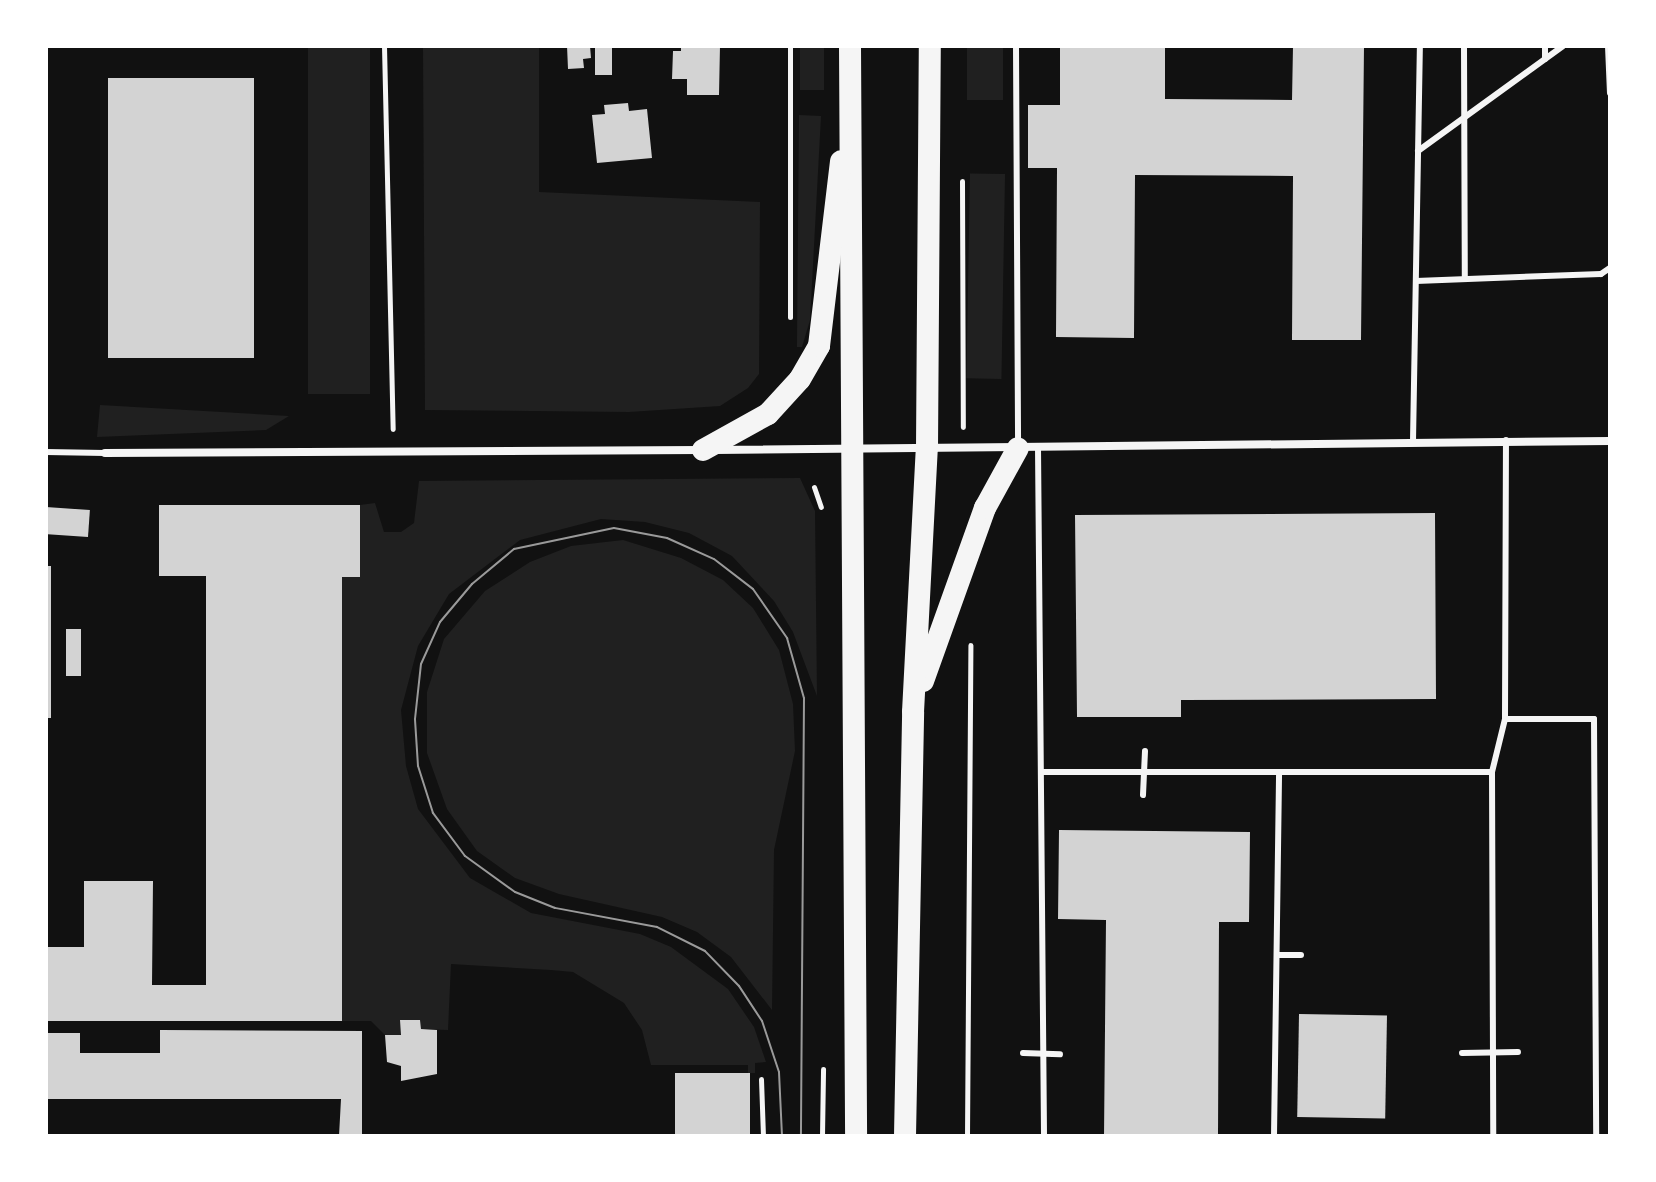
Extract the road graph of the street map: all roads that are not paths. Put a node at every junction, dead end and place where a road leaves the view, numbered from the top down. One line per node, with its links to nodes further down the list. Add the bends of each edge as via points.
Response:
1 (850, 46): 11 (highway)
2 (930, 46): 20 (highway)
3 (1016, 46): 21 (lane)
4 (1420, 46): 13 (lane)
5 (1464, 46): 12 (lane)
6 (1545, 46): 9 (lane)
7 (1563, 46): 9 (lane)
8 (1608, 46): 10 (lane)
9 (1545, 59): 12 (lane)
10 (1610, 93)
11 (851, 100): 22 (highway, via 827,246 819,346 800,379 768,414); 23 (highway)
12 (1465, 118): 13 (lane); 15 (lane)
13 (1418, 151): 16 (lane)
14 (1610, 268): 15 (lane, via 1601,274)
15 (1465, 279): 16 (lane)
16 (1416, 281): 18 (lane)
17 (1506, 440): 18 (street); 19 (street); 27 (lane)
18 (1413, 441): 21 (street)
19 (1610, 441)
20 (927, 448): 21 (street); 23 (street); 26 (highway)
21 (1028, 448): 26 (highway, via 985,508); 29 (lane)
22 (703, 450): 23 (street); 25 (street)
23 (854, 450): 42 (highway)
24 (46, 452): 25 (lane)
25 (105, 453)
26 (913, 712): 43 (highway)
27 (1505, 719): 32 (lane); 47 (lane, via 1594,719)
28 (1145, 751): 30 (lane)
29 (1042, 772): 30 (lane); 39 (lane)
30 (1143, 772): 31 (lane); 33 (lane)
31 (1279, 772): 32 (lane); 34 (lane)
32 (1492, 772): 36 (lane)
33 (1143, 795)
34 (1277, 955): 35 (lane); 45 (lane)
35 (1301, 955)
36 (1493, 1052): 37 (lane); 40 (lane); 46 (lane)
37 (1518, 1052)
38 (1023, 1053): 39 (lane)
39 (1043, 1053): 41 (lane); 44 (lane)
40 (1462, 1053)
41 (1060, 1054)
42 (856, 1136)
43 (905, 1136)
44 (1044, 1136)
45 (1274, 1136)
46 (1493, 1136)
47 (1596, 1136)

